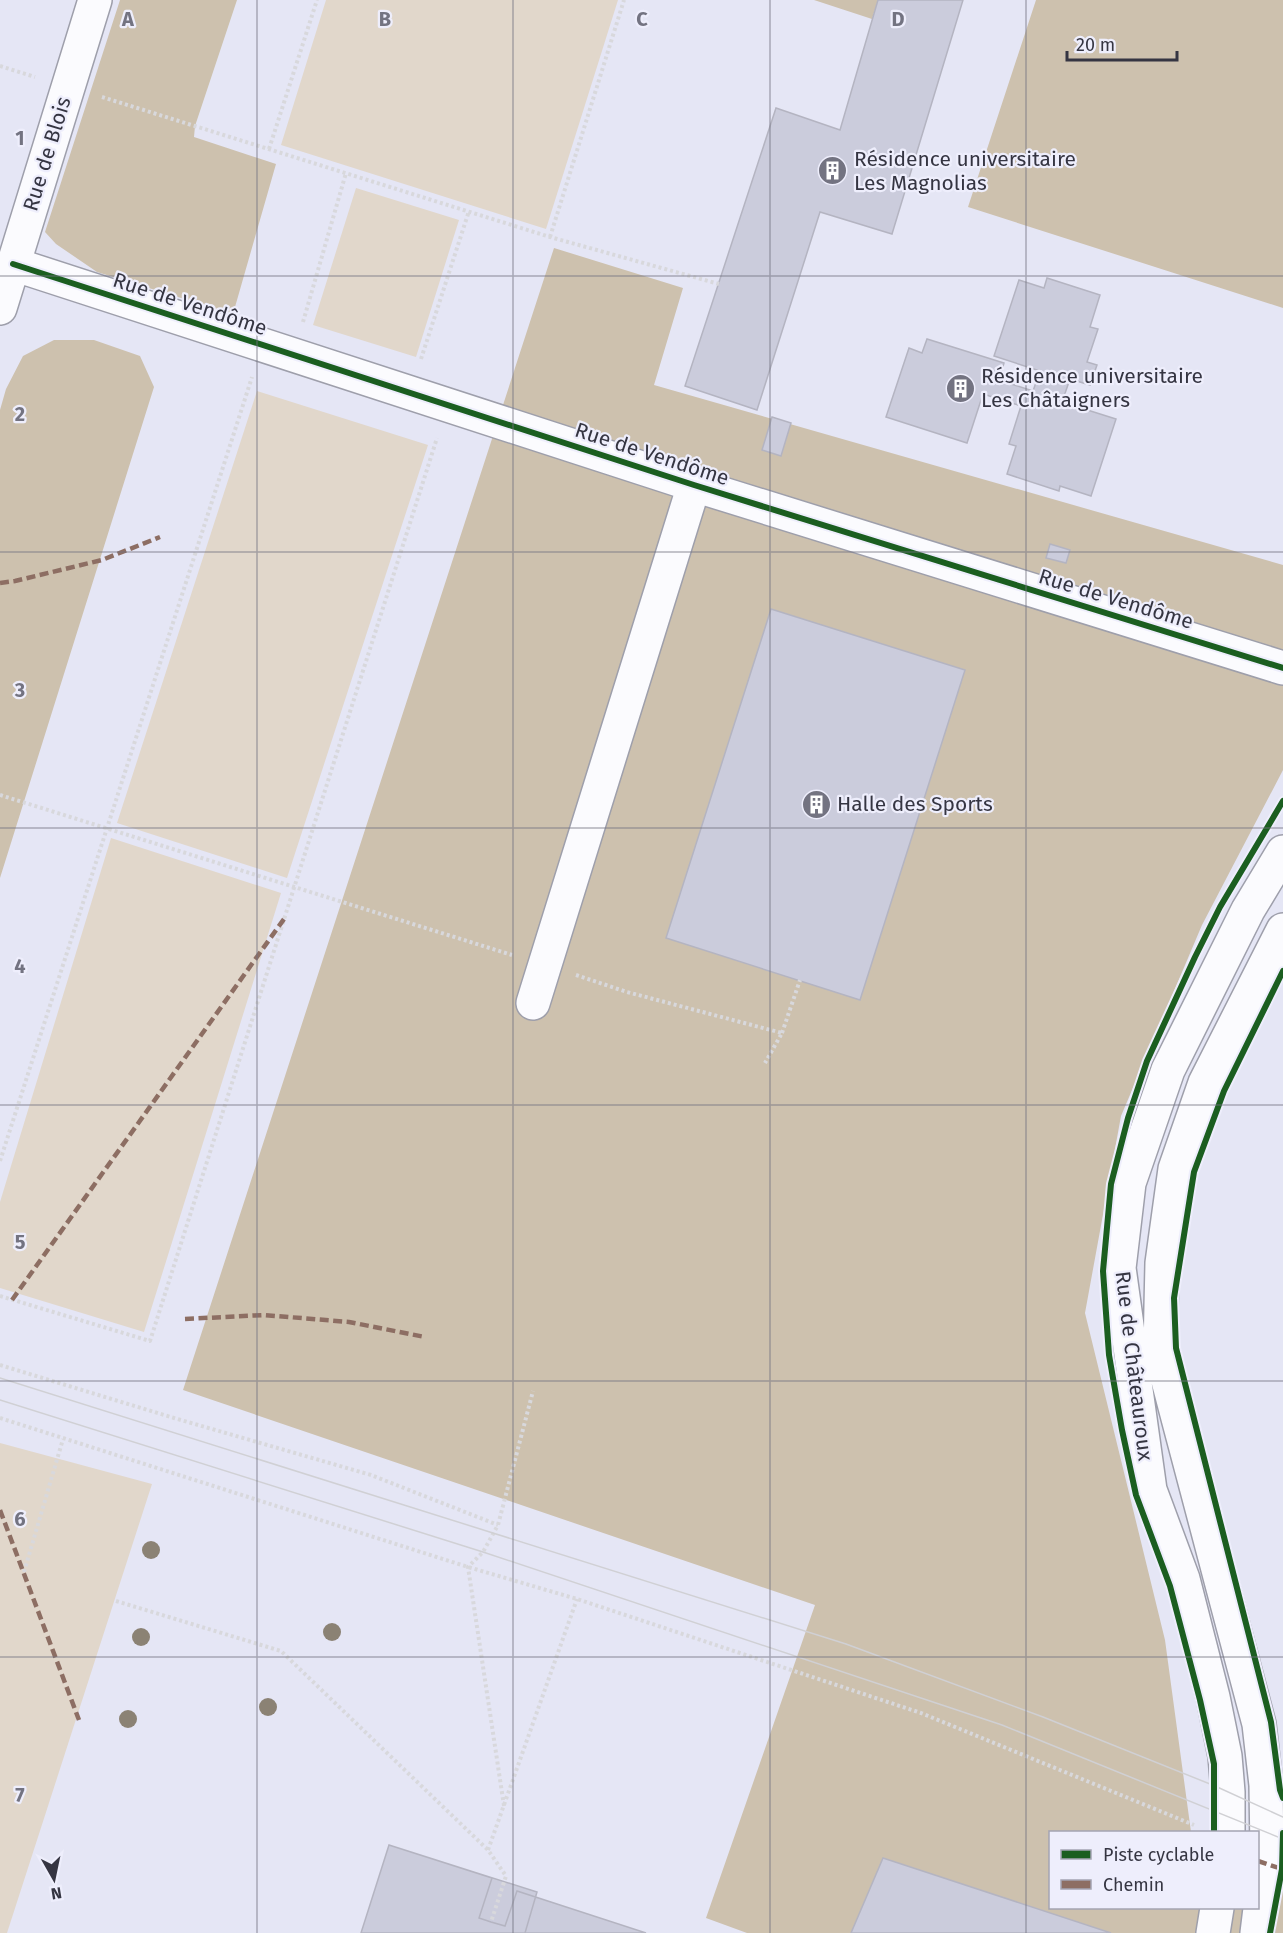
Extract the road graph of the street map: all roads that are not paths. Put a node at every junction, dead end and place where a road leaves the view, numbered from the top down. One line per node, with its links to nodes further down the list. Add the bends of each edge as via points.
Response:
1 (95, 0): 2 (street, Rue de Blois)
2 (14, 264): 3 (street, Rue de Blois); 4 (street, Rue de Vendôme)
3 (0, 308)
4 (694, 485): 5 (street, Rue de Vendôme); 8 (street)
5 (1283, 668)
6 (1283, 852): 9 (street, Rue de Châteauroux, via 1248,910 1168,1070 1129,1183 1119,1268 1150,1490 1183,1579 1225,1756 1228,1792)
7 (1283, 930): 12 (street, Rue de Châteauroux, via 1205,1083 1175,1168 1162,1263 1160,1350 1259,1725 1266,1785 1267,1852)
8 (533, 1004)
9 (1215, 1830)
10 (1217, 1909): 11 (street)
11 (1214, 1933)
12 (1257, 1933)

